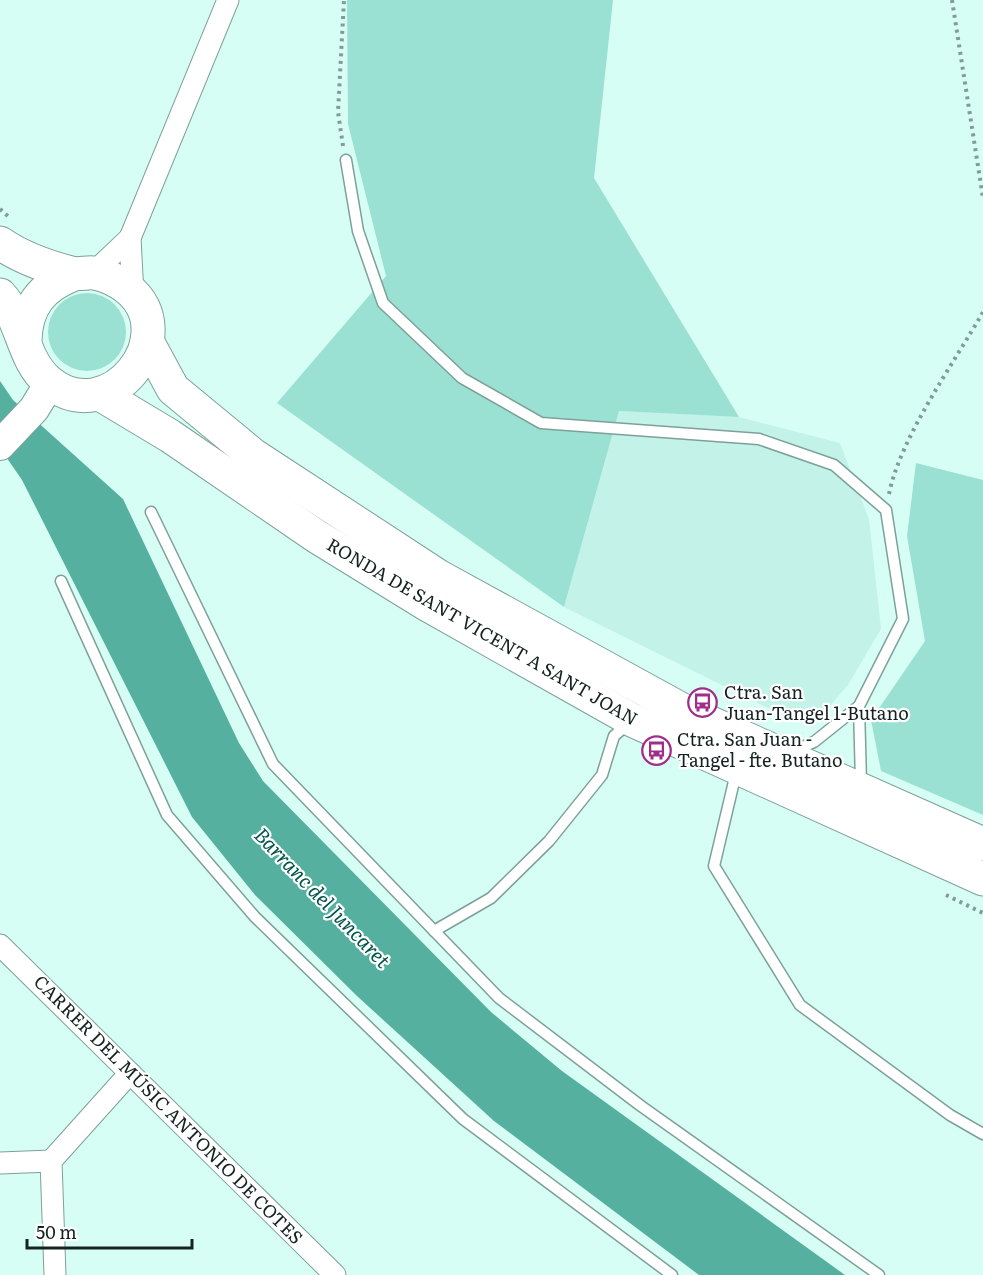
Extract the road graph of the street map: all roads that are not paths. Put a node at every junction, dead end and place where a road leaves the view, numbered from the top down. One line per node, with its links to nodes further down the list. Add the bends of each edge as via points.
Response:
1 (228, 0): 4 (street)
2 (345, 160): 15 (lane, via 358,231 383,303 462,378 540,423 759,439 834,465 886,510 903,619)
3 (8, 233): 5 (main road, via 10,250)
4 (130, 238): 5 (street); 7 (street)
5 (84, 274): 7 (main road, via 112,278); 8 (main road, via 57,280 37,298 26,322)
6 (0, 295): 8 (main road, RONDA DE SANT VICENT A SANT JOAN)
7 (134, 295): 9 (main road, RONDA DE SANT VICENT A SANT JOAN, via 146,322)
8 (25, 340): 11 (main road, RONDA DE SANT VICENT A SANT JOAN)
9 (147, 341): 10 (main road, via 132,375); 17 (main road, RONDA DE SANT VICENT A SANT JOAN, via 173,388 253,455 319,500 438,576 529,627 686,712)
10 (100, 394): 11 (main road, RONDA DE SANT VICENT A SANT JOAN, via 65,392); 16 (main road, RONDA DE SANT VICENT A SANT JOAN, via 428,605)
11 (42, 396): 12 (main road)
12 (0, 445)
13 (152, 512): 22 (lane, via 273,764)
14 (61, 581): 30 (lane, via 167,815 255,917 463,1119)
15 (859, 706): 17 (lane, via 814,742); 19 (lane)
16 (632, 720): 18 (main road, RONDA DE SANT VICENT A SANT JOAN); 22 (lane, via 614,736 602,775 549,841 491,898)
17 (782, 755): 19 (main road, RONDA DE SANT VICENT A SANT JOAN)
18 (737, 769): 21 (main road, RONDA DE SANT VICENT A SANT JOAN); 25 (lane, via 714,866 801,1005 950,1116)
19 (862, 790): 20 (main road, RONDA DE SANT VICENT A SANT JOAN)
20 (983, 844)
21 (983, 879)
22 (434, 931): 31 (lane, via 499,998 641,1106)
23 (0, 945): 24 (street, CARRER DEL MÚSIC ANTONIO DE COTES)
24 (130, 1073): 26 (street); 29 (street, CARRER DEL MÚSIC ANTONIO DE COTES)
25 (983, 1134)
26 (51, 1161): 27 (street); 28 (street)
27 (0, 1163)
28 (55, 1275)
29 (335, 1275)
30 (672, 1275)
31 (879, 1275)

